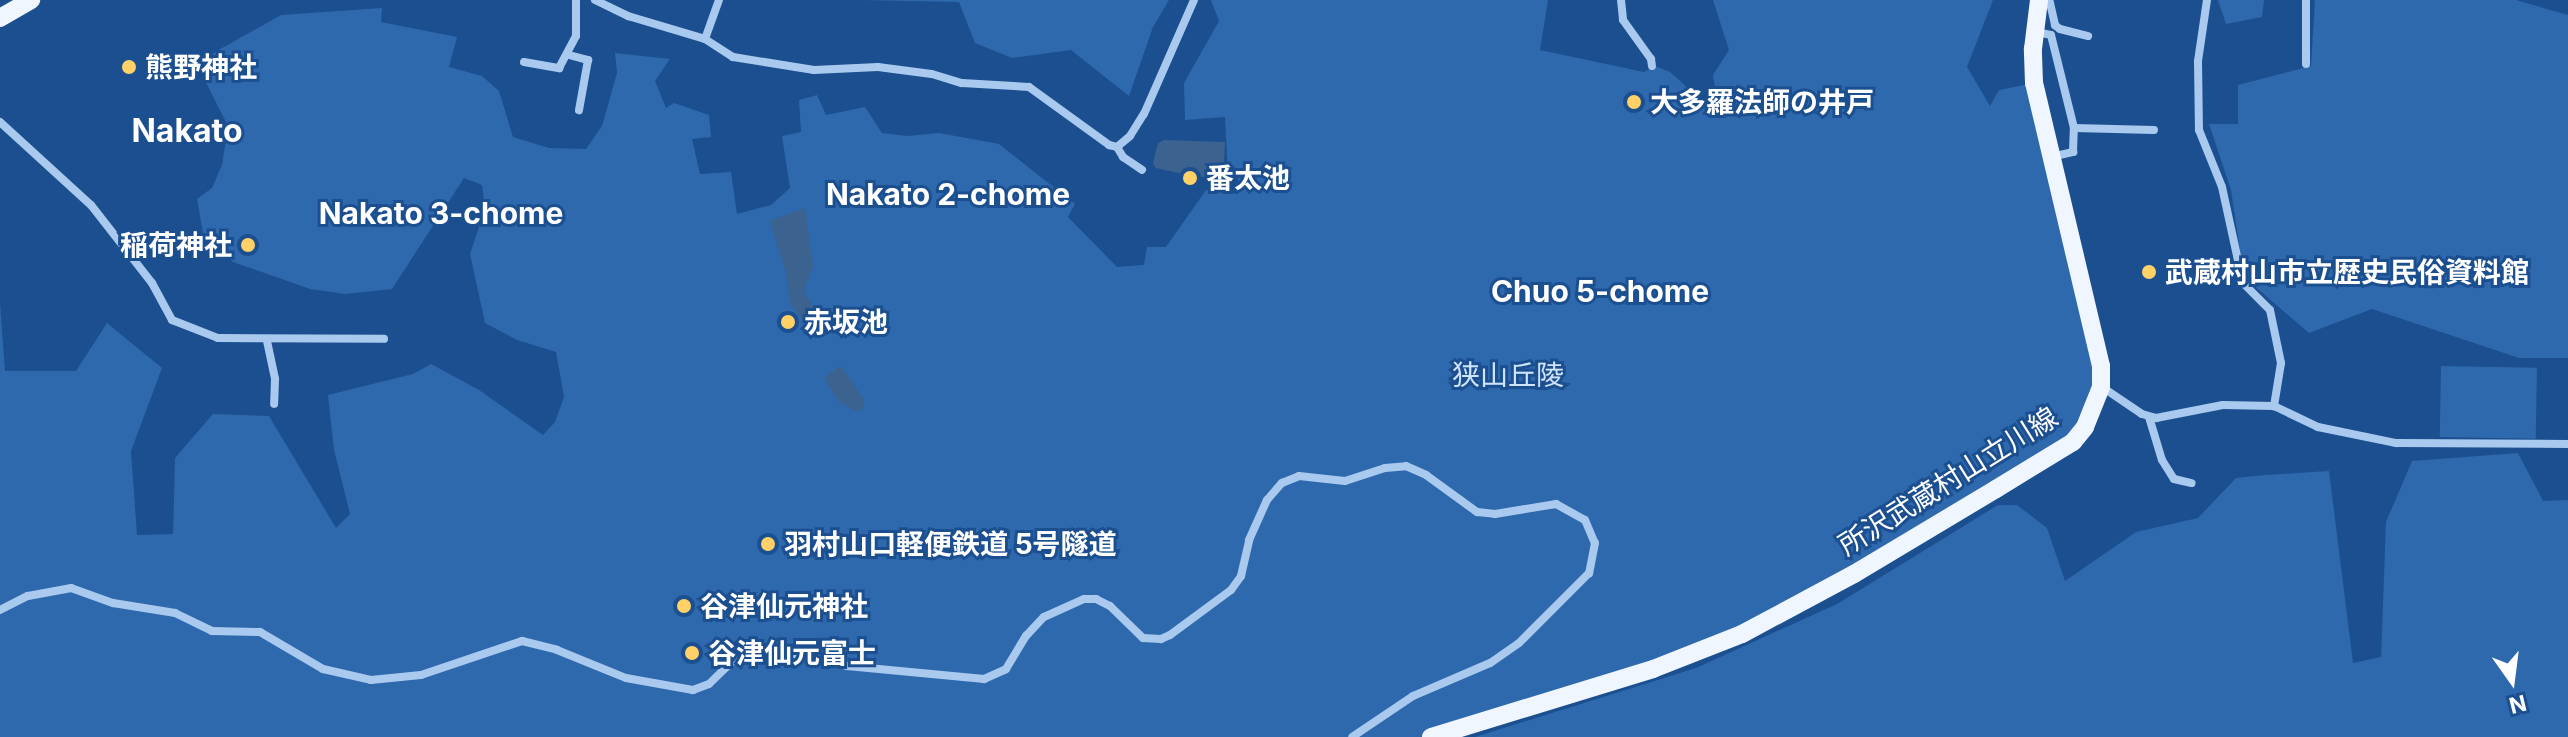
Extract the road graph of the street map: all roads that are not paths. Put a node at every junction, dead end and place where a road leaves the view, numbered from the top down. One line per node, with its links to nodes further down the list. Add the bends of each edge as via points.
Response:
1 (576, 0): 14 (street, via 576,36)
2 (595, 0): 13 (street, via 628,16)
3 (719, 0): 13 (street)
4 (1194, 0): 22 (street, via 1144,114)
5 (1621, 0): 17 (street, via 1623,20)
6 (2039, 0): 11 (main road); 12 (street, via 2050,3 2060,29)
7 (2207, 0): 29 (street, via 2198,61 2199,130 2222,187 2243,283 2270,310 2281,363)
8 (2306, 0): 16 (street)
9 (28, 1): 10 (main road)
10 (0, 18)
11 (2034, 32): 20 (street, via 2051,35); 23 (main road, via 2034,83)
12 (2088, 36)
13 (705, 39): 22 (street, via 733,57 778,65 814,70 878,67 971,84 1029,87)
14 (569, 55): 15 (street, via 559,68); 18 (street, via 588,60)
15 (524, 62)
16 (2306, 64)
17 (1652, 66)
18 (579, 110)
19 (0, 122): 26 (street, via 91,205 152,283 172,320 218,338)
20 (2074, 128): 21 (street); 23 (street, via 2073,152)
21 (2154, 130)
22 (1117, 147): 24 (street)
23 (2051, 157): 27 (main road, via 2093,328)
24 (1142, 170)
25 (384, 339): 26 (street)
26 (267, 341): 28 (street)
27 (2101, 387): 30 (street); 35 (main road, 所沢武蔵村山立川線, via 2093,412 2073,442 1854,574 1742,634 1653,669)
28 (274, 404)
29 (2274, 406): 30 (street, via 2223,405); 31 (street, via 2318,427 2396,443)
30 (2149, 417): 32 (street, via 2162,460 2174,479)
31 (2568, 444)
32 (2192, 483)
33 (0, 610): 34 (street, via 28,596 71,588 113,603 175,613 212,631 260,632 323,669 371,680 430,673 522,641 626,678 693,690 709,684 744,650 757,647 865,669 984,679 1006,669 1044,617 1084,599 1110,606 1143,638 1170,635 1231,590 1241,576 1267,500 1282,483 1299,476 1345,481 1406,466 1477,512 1556,504 1585,520 1595,543 1589,573 1519,643 1490,663 1413,696)
34 (1352, 737)
35 (1431, 737)

